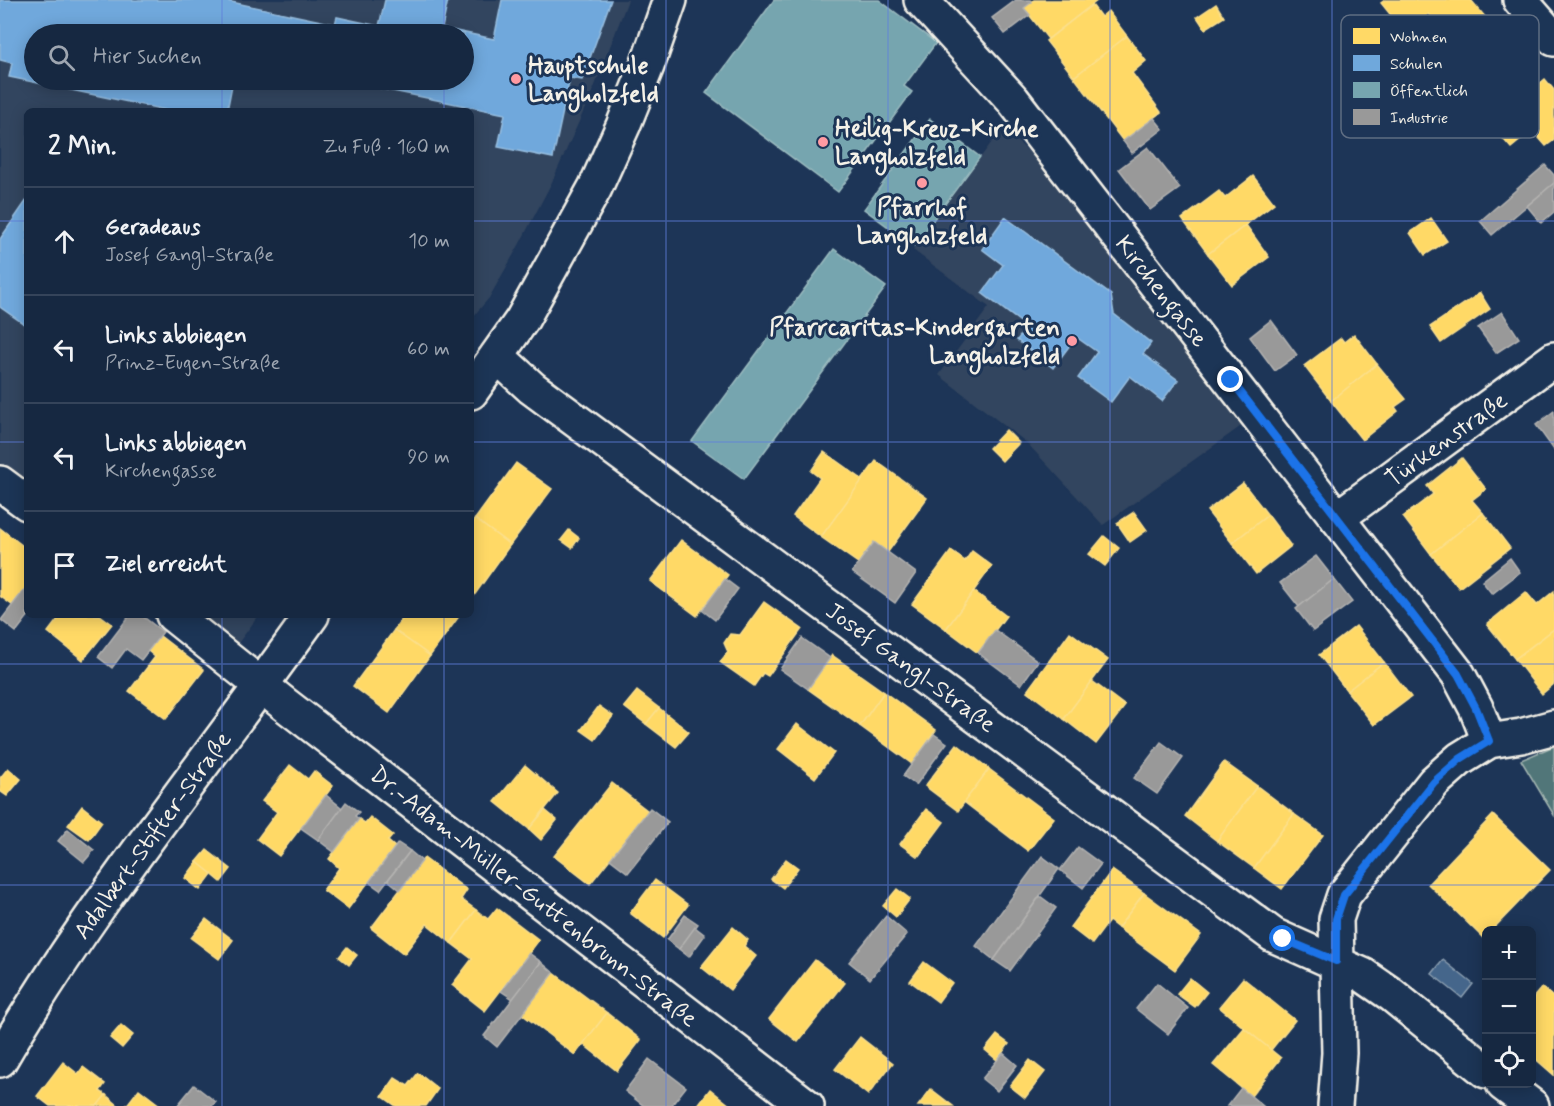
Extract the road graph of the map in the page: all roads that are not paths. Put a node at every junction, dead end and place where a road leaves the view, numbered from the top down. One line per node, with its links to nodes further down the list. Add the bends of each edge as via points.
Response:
1 (670, 0): 7 (street, via 643,76 595,188 546,280)
2 (921, 0): 12 (street, Kirchengasse, via 1013,100)
3 (1520, 0): 4 (street)
4 (1533, 15)
5 (1539, 22): 6 (street)
6 (1554, 39)
7 (497, 356): 9 (street); 18 (street, Josef Gangl-Straße, via 566,414 1274,934)
8 (1554, 359): 12 (street, Türkenstraße)
9 (474, 388)
10 (0, 483): 11 (street)
11 (24, 501)
12 (1337, 518): 17 (street, Kirchengasse, via 1458,674)
13 (177, 618): 15 (street, Dr.-Adam-Müller-Guttenbrunn-Straße)
14 (310, 618): 15 (street, Adalbert-Stifter-Straße)
15 (262, 686): 19 (street, Adalbert-Stifter-Straße, via 90,917); 22 (street, Dr.-Adam-Müller-Guttenbrunn-Straße)
16 (1554, 727): 17 (street)
17 (1489, 741): 18 (street, via 1434,782 1344,895 1336,919)
18 (1336, 961): 20 (street, Josef Gangl-Straße, via 1392,995); 23 (street, via 1339,1053)
19 (0, 1060)
20 (1482, 1068)
21 (1509, 1088): 24 (street)
22 (807, 1106)
23 (1335, 1106)
24 (1532, 1106)

